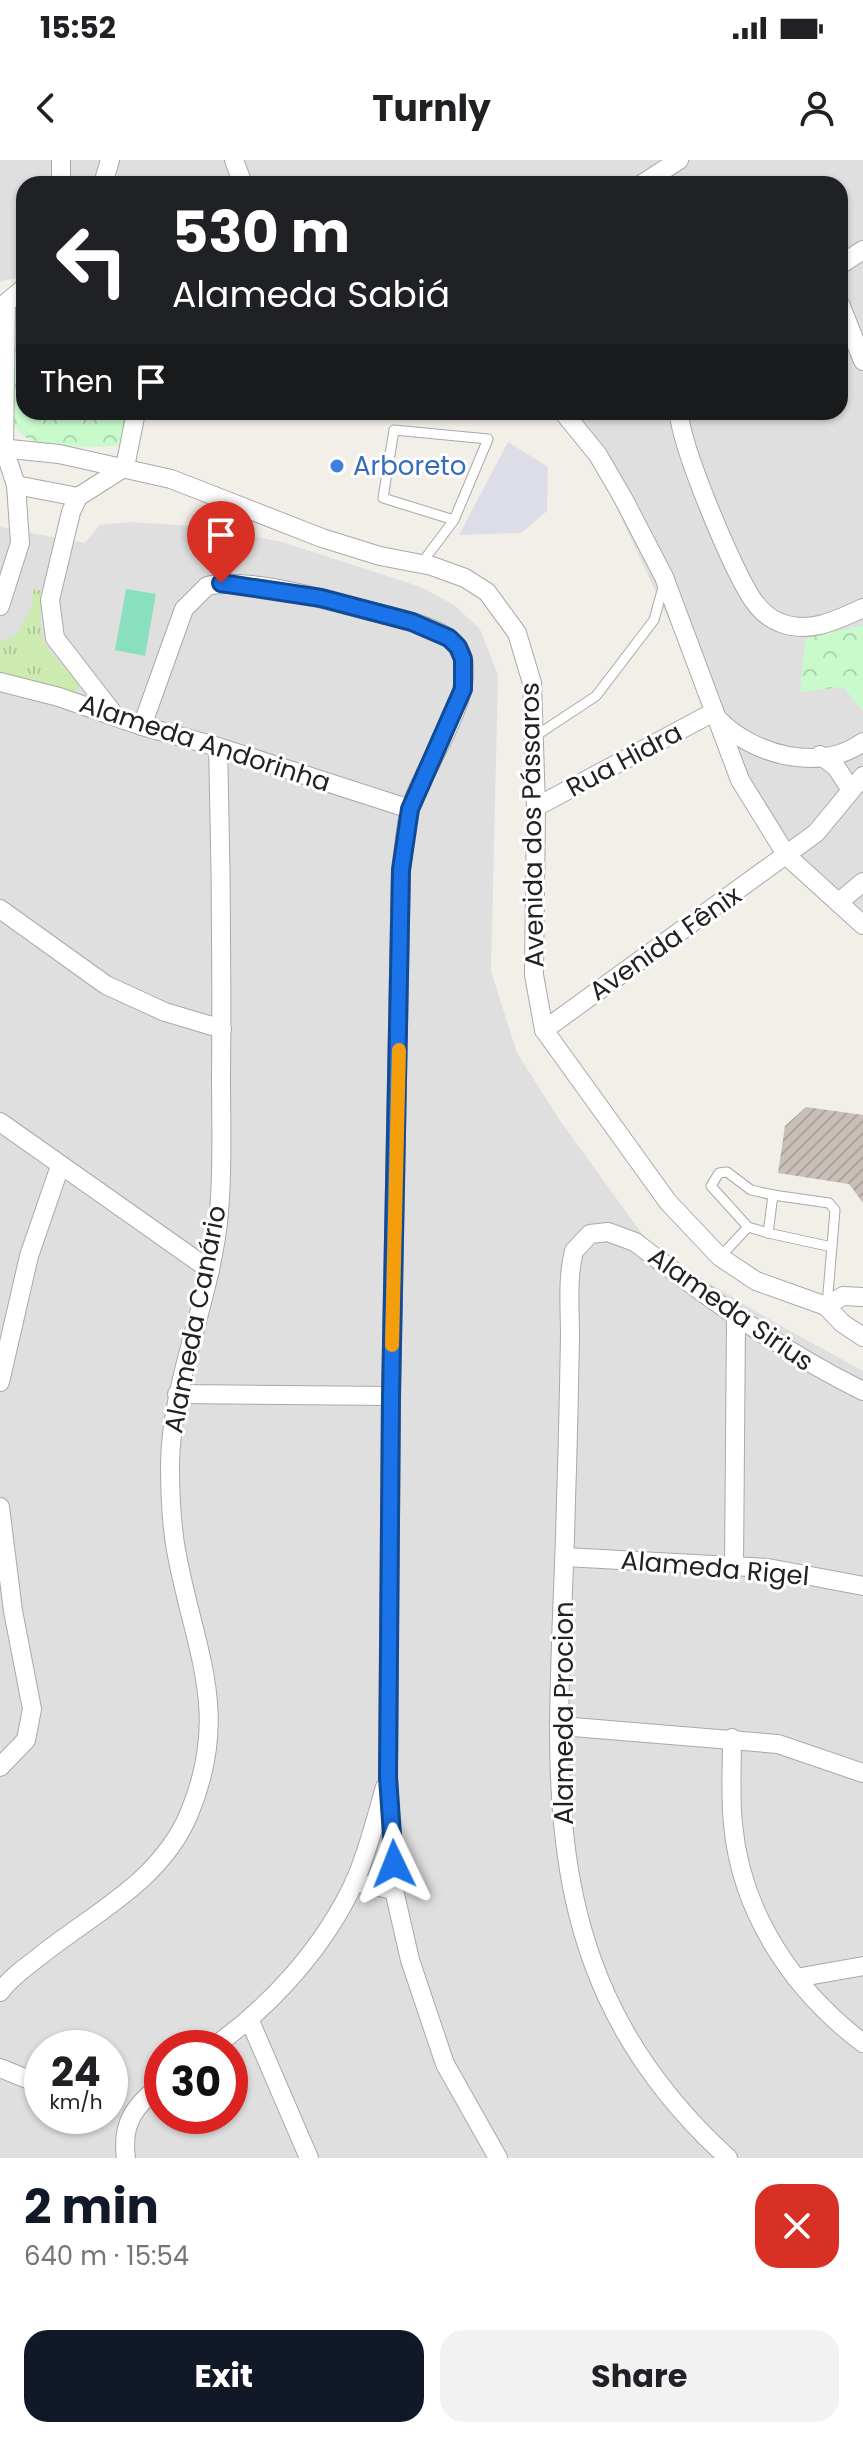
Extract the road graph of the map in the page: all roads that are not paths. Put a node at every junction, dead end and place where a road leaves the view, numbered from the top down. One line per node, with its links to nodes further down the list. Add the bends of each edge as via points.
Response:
1 (646, 160): 2 (street)
2 (671, 165): 3 (street)
3 (654, 176)
4 (10, 303): 10 (street)
5 (848, 324): 6 (street)
6 (863, 361)
7 (134, 420): 11 (street)
8 (569, 420): 16 (street, via 611,477)
9 (681, 420): 18 (street, via 686,447 732,559 761,611 782,624 811,627)
10 (2, 448): 11 (street, Avenida dos Pássaros); 12 (street)
11 (125, 467): 13 (street); 15 (street, Avenida dos Pássaros, via 222,496 322,538)
12 (16, 485): 13 (street); 17 (street, via 20,543)
13 (78, 497): 21 (street, via 60,553 50,622 63,649)
14 (454, 520): 14 (lane, via 488,439 394,430 383,498); 15 (lane)
15 (421, 564): 23 (street, Avenida dos Pássaros, via 465,578 504,610 526,657)
16 (664, 577): 20 (street); 23 (lane, via 654,620 596,696)
17 (0, 606)
18 (863, 608)
19 (0, 682): 21 (street, Alameda Andorinha)
20 (712, 713): 26 (street, via 733,735 759,749); 29 (street, Rua Hidra); 31 (street, via 740,780)
21 (116, 717): 22 (street, Alameda Andorinha)
22 (142, 726): 25 (street, Alameda Andorinha); 30 (street, via 184,609 207,586 239,584 412,622 449,638 465,672 463,689)
23 (534, 737): 29 (street, Avenida dos Pássaros)
24 (863, 742): 26 (street)
25 (218, 747): 30 (street, Alameda Andorinha); 36 (street, Alameda Canário)
26 (820, 755): 28 (street, via 836,767)
27 (863, 776): 28 (street, Avenida Fênix)
28 (851, 790): 31 (street, Avenida Fênix, via 816,833)
29 (536, 807): 37 (street, Avenida dos Pássaros, via 534,975)
30 (410, 809): 54 (street, via 401,870)
31 (787, 856): 33 (street); 37 (street, Avenida Fênix)
32 (863, 882): 33 (street)
33 (839, 902): 35 (street)
34 (0, 909): 36 (street, via 106,985 165,1012)
35 (863, 925)
36 (222, 1029): 46 (street, Alameda Canário, via 219,1211)
37 (544, 1030): 45 (street, Avenida dos Pássaros, via 668,1202)
38 (0, 1122): 39 (street)
39 (60, 1166): 46 (street); 51 (street, via 29,1256)
40 (773, 1195): 41 (lane, via 751,1190 727,1172 713,1179 716,1195); 43 (lane); 44 (lane, via 833,1205)
41 (748, 1227): 43 (lane); 45 (lane)
42 (598, 1231): 49 (street, Alameda Sirius, via 635,1242); 56 (street, Alameda Procion, via 582,1239 571,1262)
43 (768, 1233): 44 (lane)
44 (832, 1247): 48 (lane)
45 (720, 1257): 48 (street, Avenida dos Pássaros, via 756,1281)
46 (210, 1270): 53 (street, Alameda Canário)
47 (863, 1297): 48 (street, via 843,1296)
48 (826, 1306): 50 (street, Avenida dos Pássaros)
49 (736, 1319): 52 (street, Alameda Sirius); 57 (street)
50 (863, 1337)
51 (0, 1382)
52 (863, 1391)
53 (177, 1394): 54 (street); 69 (street, Alameda Canário, via 171,1507 176,1550 209,1686 205,1760 188,1814 165,1856 143,1880)
54 (391, 1396): 63 (street)
55 (0, 1507): 61 (street, via 32,1709 26,1740)
56 (565, 1557): 57 (street, Alameda Rigel); 59 (street, Alameda Procion)
57 (734, 1567): 58 (street, Alameda Rigel)
58 (863, 1586)
59 (561, 1726): 60 (street); 80 (street, Alameda Procion, via 564,1842 574,1911 587,1954 633,2051 692,2125)
60 (732, 1738): 62 (street, via 806,1751); 68 (street, via 732,1823 744,1882 753,1909)
61 (0, 1767)
62 (863, 1773)
63 (388, 1777): 64 (street); 65 (street)
64 (354, 1882): 65 (street); 71 (street, via 298,1970)
65 (394, 1890): 79 (street, via 410,1960 445,2064)
66 (863, 1966): 67 (street)
67 (840, 1970): 68 (street); 70 (street, via 828,1985)
68 (796, 1978): 70 (street)
69 (3, 1984)
70 (826, 2010): 73 (street)
71 (250, 2021): 72 (street); 78 (street)
72 (237, 2030)
73 (863, 2043)
74 (0, 2068): 75 (street)
75 (24, 2078)
76 (121, 2134): 77 (street)
77 (126, 2158)
78 (309, 2158)
79 (498, 2158)
80 (728, 2158)

